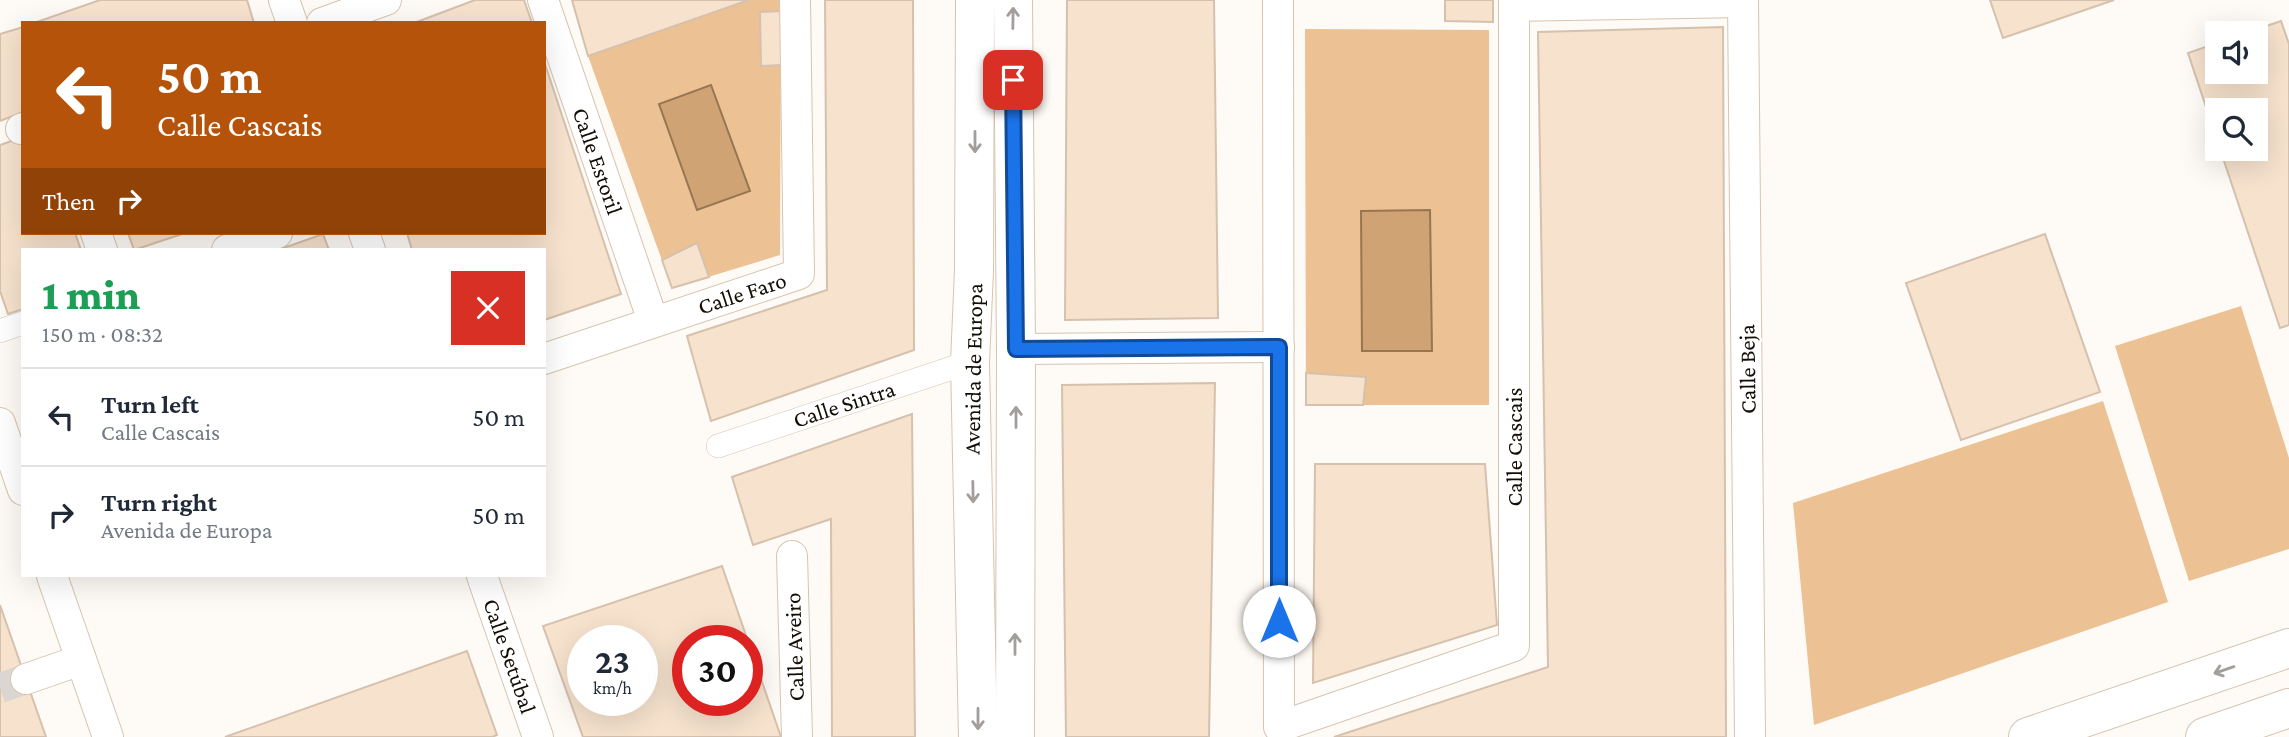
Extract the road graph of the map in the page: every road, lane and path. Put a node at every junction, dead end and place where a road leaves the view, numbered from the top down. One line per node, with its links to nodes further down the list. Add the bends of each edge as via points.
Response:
1 (284, 0): 10 (street)
2 (386, 0): 11 (street)
3 (543, 0): 14 (street, Calle Estoril)
4 (795, 0): 14 (street, Calle Faro, via 799,274)
5 (975, 0): 20 (main road, Avenida de Europa, one-way to 20)
6 (1013, 0): 18 (main road, Avenida de Europa, one-way to 6)
7 (1278, 0): 17 (street, Calle Cascais)
8 (1743, 1): 9 (street); 37 (street, Calle Beja)
9 (1514, 3): 31 (street, Calle Cascais, via 1514,646)
10 (291, 21)
11 (328, 21)
12 (271, 235): 13 (street)
13 (233, 248)
14 (653, 321): 19 (street, Calle Faro)
15 (21, 324): 16 (street)
16 (0, 331)
17 (1279, 347): 18 (street); 31 (street, Calle Cascais)
18 (1016, 349): 36 (main road, Avenida de Europa, one-way to 18)
19 (546, 358)
20 (970, 362): 22 (street, Calle Sintra); 35 (main road, Avenida de Europa, one-way to 35)
21 (0, 423): 23 (street)
22 (718, 446)
23 (21, 484)
24 (792, 556): 34 (street, Calle Aveiro)
25 (52, 577): 28 (street)
26 (482, 577): 33 (street, Calle Setúbal)
27 (2289, 648): 38 (main road, one-way to 38)
28 (82, 660): 29 (street); 32 (street)
29 (26, 679)
30 (2289, 708): 39 (main road)
31 (1280, 732)
32 (108, 737)
33 (538, 737)
34 (797, 737)
35 (978, 737)
36 (1015, 737)
37 (1750, 737)
38 (2028, 737)
39 (2205, 737)

